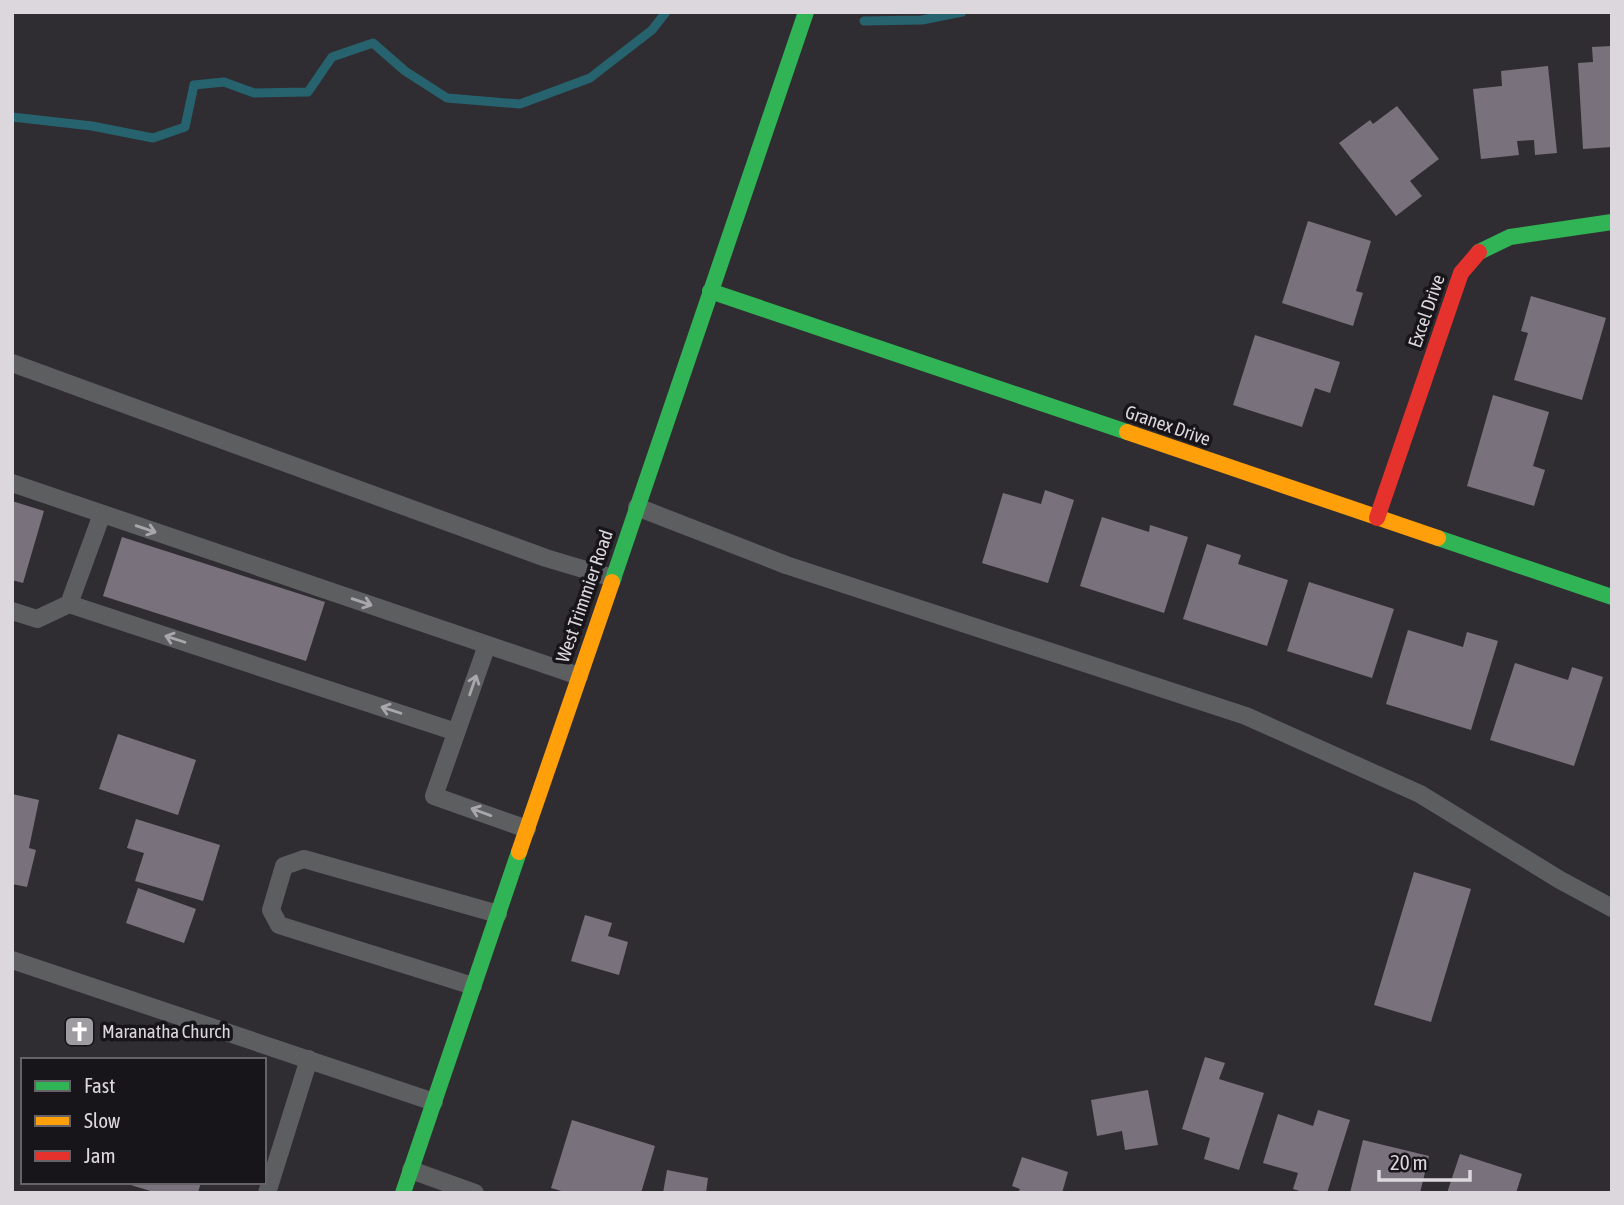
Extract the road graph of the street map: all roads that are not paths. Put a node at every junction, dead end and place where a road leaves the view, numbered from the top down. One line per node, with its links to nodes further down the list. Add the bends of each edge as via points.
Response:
1 (806, 12): 3 (street, West Trimmier Road)
2 (1612, 222): 8 (street, Excel Drive, via 1510,237 1478,253 1461,273)
3 (710, 291): 6 (street, West Trimmier Road); 8 (street, Granex Drive)
4 (12, 363): 9 (lane)
5 (12, 483): 7 (lane)
6 (637, 507): 9 (street, West Trimmier Road); 17 (lane, via 786,565 1246,716 1420,794)
7 (102, 514): 11 (lane); 13 (lane, one-way to 13)
8 (1377, 518): 10 (street, Granex Drive)
9 (612, 578): 14 (street, West Trimmier Road)
10 (1612, 597)
11 (69, 604): 12 (lane, via 37,619); 15 (lane, one-way to 11)
12 (12, 611)
13 (487, 645): 14 (lane); 15 (lane, one-way to 13)
14 (579, 676): 16 (street, West Trimmier Road)
15 (456, 732): 16 (lane, one-way to 15, via 434,796)
16 (527, 829): 18 (street, West Trimmier Road)
17 (1612, 908)
18 (498, 914): 20 (street, West Trimmier Road); 20 (lane, via 304,859 284,866 271,910 279,925)
19 (12, 960): 21 (lane)
20 (473, 986): 22 (street, West Trimmier Road)
21 (309, 1059): 22 (lane); 24 (lane)
22 (434, 1102): 23 (street, West Trimmier Road)
23 (411, 1170): 25 (street, West Trimmier Road); 26 (lane)
24 (267, 1193)
25 (403, 1193)
26 (475, 1193)

